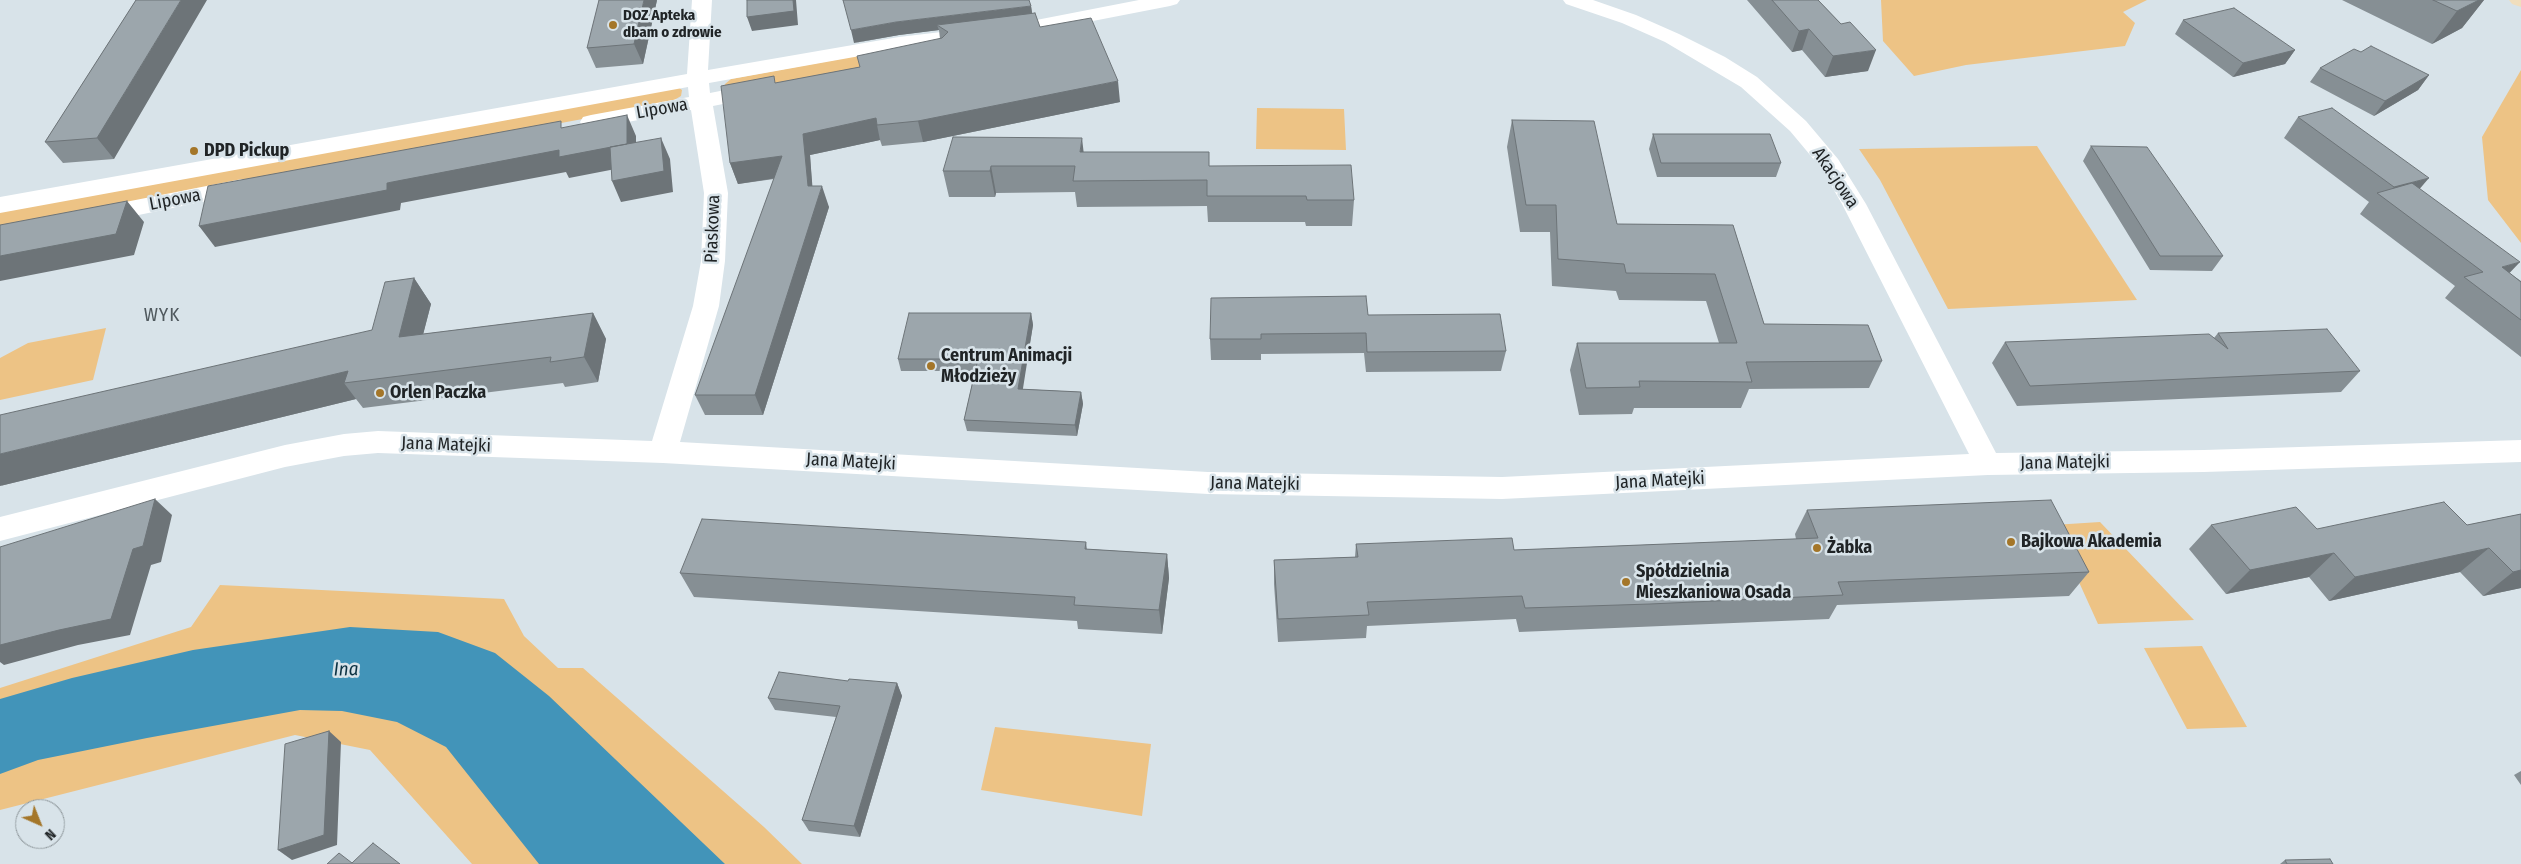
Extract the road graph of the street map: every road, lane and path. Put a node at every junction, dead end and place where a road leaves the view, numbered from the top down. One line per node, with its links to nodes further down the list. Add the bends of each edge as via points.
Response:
1 (702, 0): 5 (street, Piaskowa)
2 (1170, 0): 4 (street, Lipowa)
3 (1573, 0): 15 (street, Akacjowa, via 1629,18 1717,62 1749,82 1798,126 1830,164 1854,204)
4 (1026, 28): 5 (street, Lipowa, via 899,43); 6 (street, Lipowa, via 964,47)
5 (697, 78): 8 (street, Piaskowa); 11 (street, Lipowa)
6 (821, 78)
7 (784, 85): 8 (street, Lipowa)
8 (701, 102): 9 (street, Lipowa); 14 (street, Piaskowa, via 716,193 713,262 706,306)
9 (571, 126)
10 (267, 182): 12 (street, Lipowa)
11 (0, 205)
12 (75, 219)
13 (2521, 451): 15 (street, Jana Matejki)
14 (663, 452): 15 (street, Jana Matejki, via 1208,484 1502,488); 16 (street, Jana Matejki, via 362,443 285,456)
15 (1988, 464)
16 (0, 529)

